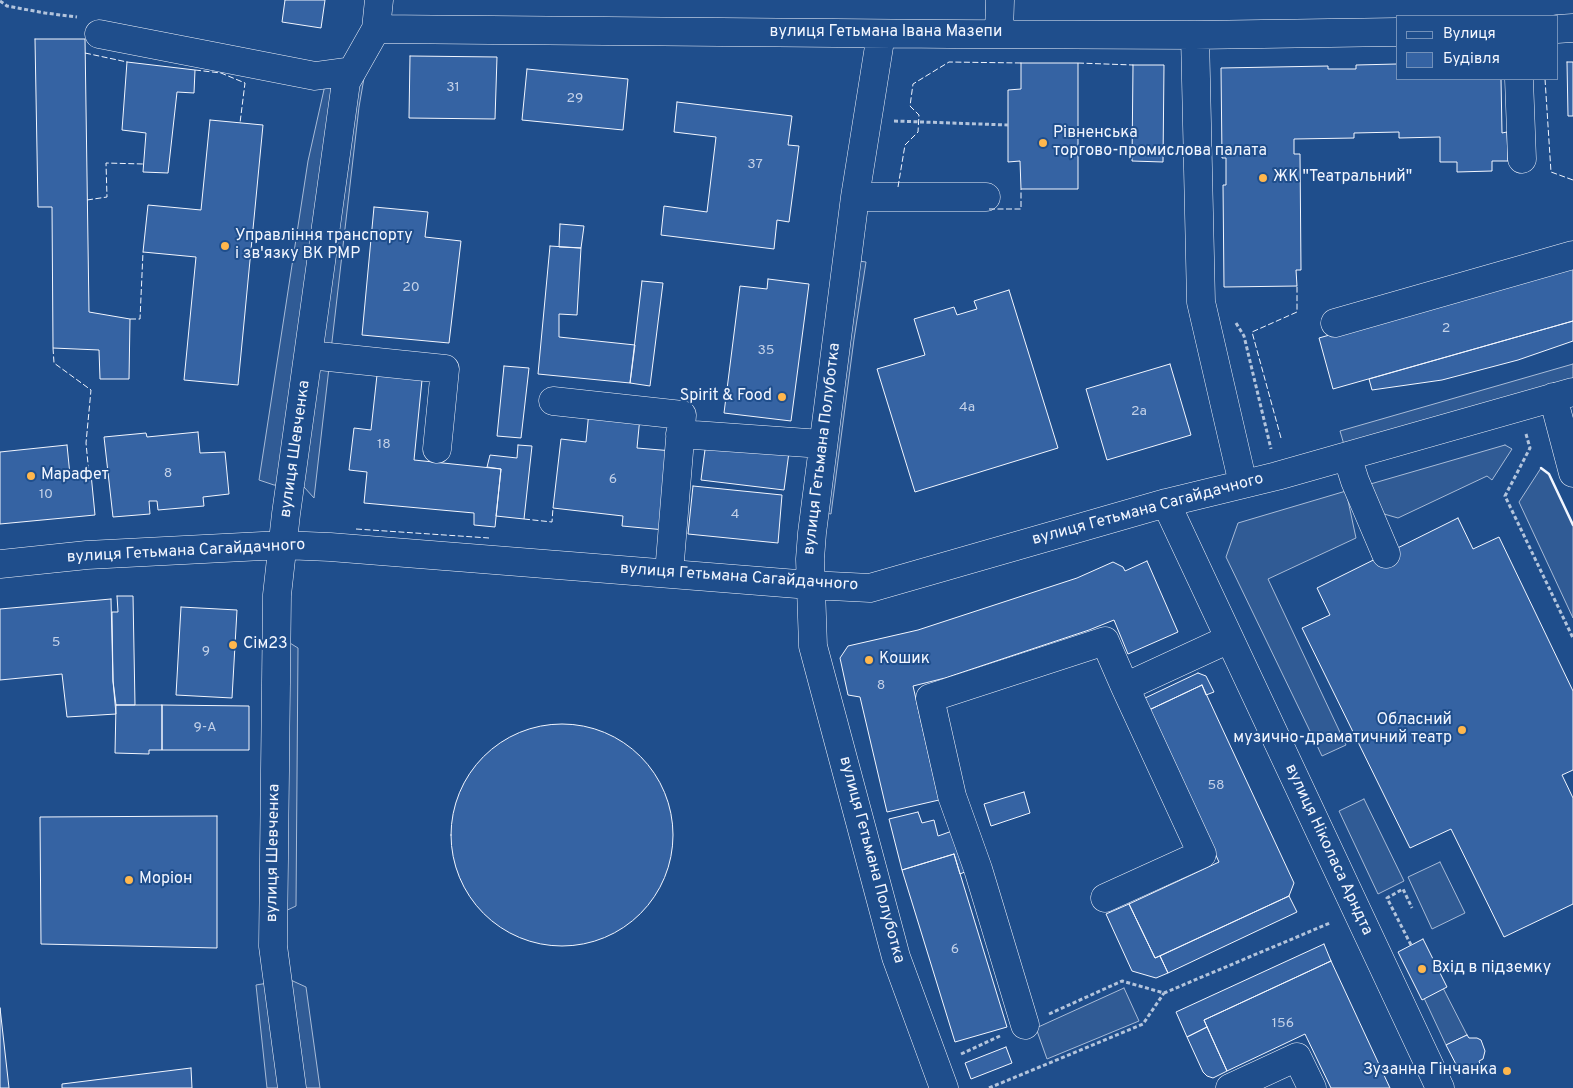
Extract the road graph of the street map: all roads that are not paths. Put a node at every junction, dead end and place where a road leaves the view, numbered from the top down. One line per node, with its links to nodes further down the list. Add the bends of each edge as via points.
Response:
1 (379, 0): 4 (street, вулиця Шевченка)
2 (1000, 0): 9 (street)
3 (1573, 28): 5 (street)
4 (376, 29): 8 (street, вулиця Гетьмана Івана Мазепи); 11 (street, вулиця Шевченка)
5 (1558, 29)
6 (1396, 32): 10 (street, вулиця Гетьмана Івана Мазепи)
7 (99, 34): 11 (street, via 315,76)
8 (881, 34): 9 (street, вулиця Гетьмана Івана Мазепи); 14 (street, вулиця Гетьмана Полуботка)
9 (999, 34): 10 (street, вулиця Гетьмана Івана Мазепи)
10 (1195, 35): 26 (street, via 1201,302)
11 (352, 71): 18 (street, вулиця Шевченка, via 346,82)
12 (1519, 80): 13 (street)
13 (1522, 159)
14 (856, 197): 15 (street); 22 (street, вулиця Гетьмана Полуботка)
15 (986, 197)
16 (1573, 255): 17 (street)
17 (1335, 323)
18 (309, 355): 23 (street, via 445,369); 28 (street, вулиця Шевченка)
19 (1563, 394): 24 (street, вулиця Гетьмана Сагайдачного); 25 (street)
20 (553, 401): 21 (street, via 682,415)
21 (680, 434): 22 (street); 31 (street)
22 (822, 444): 32 (street, вулиця Гетьмана Полуботка)
23 (438, 449)
24 (1347, 456): 26 (street, вулиця Гетьмана Сагайдачного); 29 (street)
25 (1573, 473)
26 (1243, 484): 27 (street, вулиця Гетьмана Сагайдачного)
27 (1166, 503): 32 (street, вулиця Гетьмана Сагайдачного, via 870,588); 33 (street, вулиця Ніколаса Арндта)
28 (282, 545): 30 (street, вулиця Гетьмана Сагайдачного, via 87,555); 31 (street, вулиця Гетьмана Сагайдачного); 37 (street, вулиця Шевченка, via 277,595 273,946)
29 (1386, 554)
30 (0, 564)
31 (669, 573): 32 (street, вулиця Гетьмана Сагайдачного)
32 (810, 585): 38 (street, вулиця Гетьмана Полуботка, via 813,646 893,948)
33 (1229, 639): 34 (street); 41 (street, вулиця Ніколаса Арндта)
34 (1125, 687): 35 (street, via 1202,854); 36 (street, via 1106,641 930,698 952,796 978,869)
35 (1105, 898)
36 (1025, 1025)
37 (292, 1088)
38 (944, 1088)
39 (1230, 1088): 40 (street, via 1297,1057)
40 (1312, 1088)
41 (1440, 1088)

